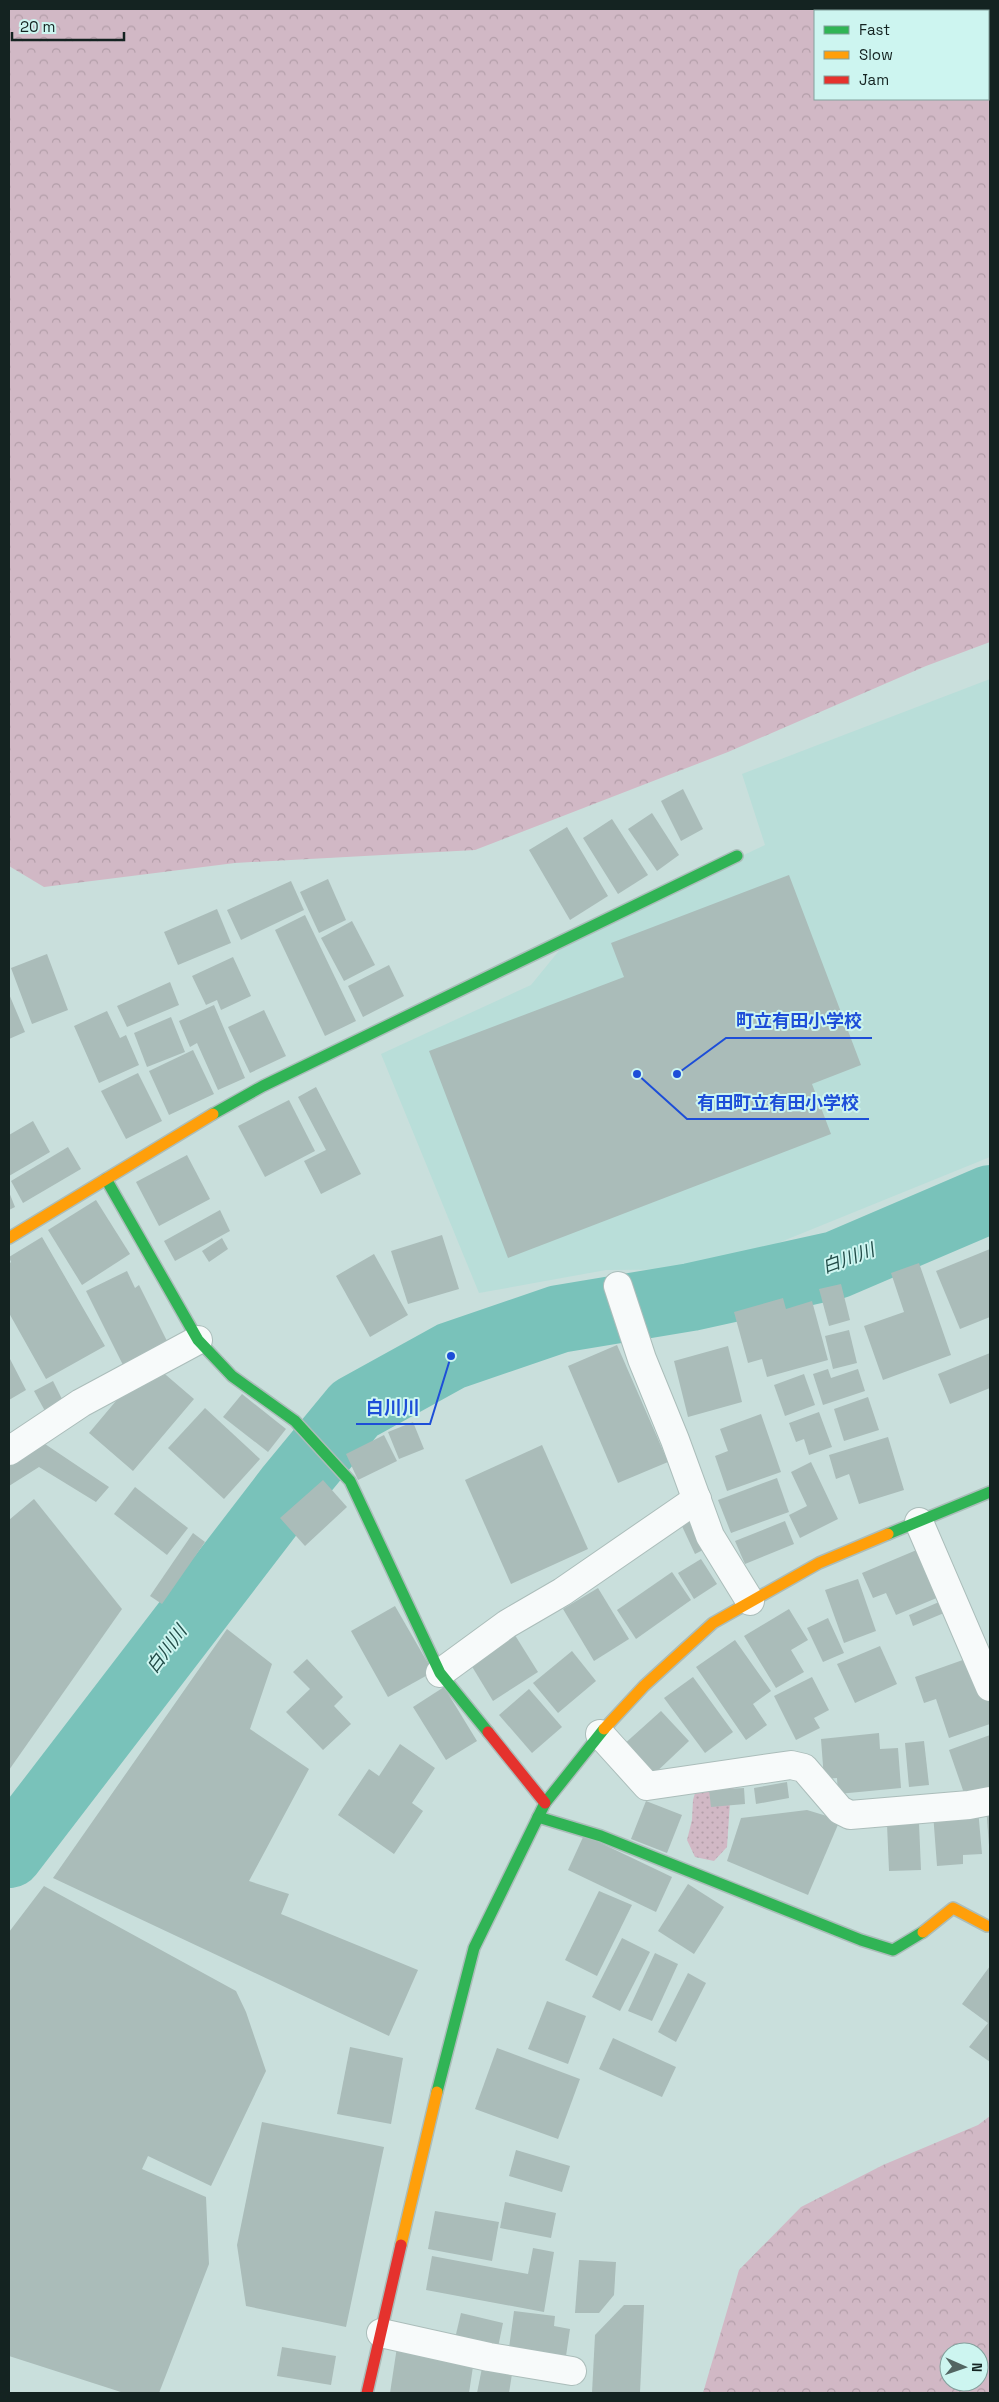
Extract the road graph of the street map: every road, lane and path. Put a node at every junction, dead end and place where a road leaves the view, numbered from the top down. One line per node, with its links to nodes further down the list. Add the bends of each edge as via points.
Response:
1 (736, 856): 2 (street, via 263,1086 177,1134)
2 (106, 1179): 3 (street); 5 (street)
3 (9, 1238)
4 (618, 1286): 8 (street, via 642,1359)
5 (198, 1340): 6 (street, via 81,1403); 11 (street, via 232,1376 295,1421 350,1481)
6 (9, 1451)
7 (990, 1492): 9 (street)
8 (697, 1499): 10 (street, via 710,1536); 11 (street)
9 (919, 1522): 10 (street, via 819,1563); 12 (street)
10 (750, 1602): 13 (street, via 713,1623 644,1686)
11 (440, 1672): 15 (street)
12 (990, 1687)
13 (600, 1734): 14 (street, via 647,1786 791,1765 804,1768 840,1810 850,1815 969,1805); 15 (street)
14 (990, 1800)
15 (544, 1803): 16 (street)
16 (538, 1818): 17 (street, via 601,1836 893,1950 953,1908); 18 (street, via 474,1948 433,2106)
17 (987, 1926)
18 (381, 2334): 19 (street); 20 (street)
19 (572, 2372)
20 (368, 2390)

